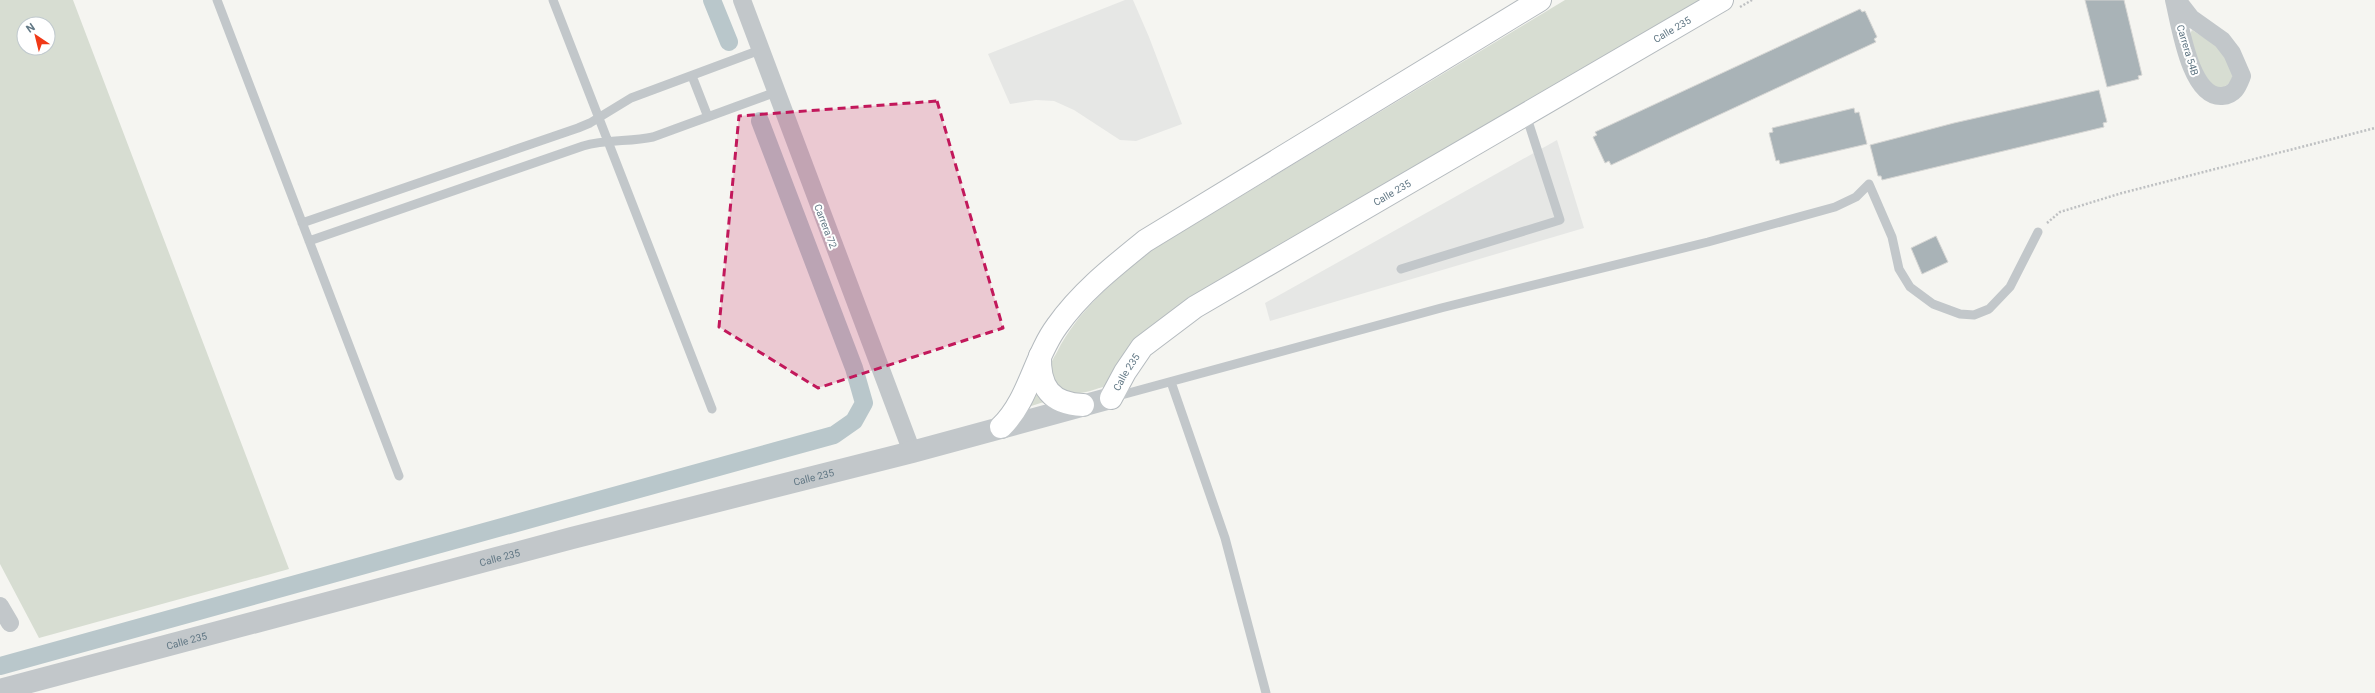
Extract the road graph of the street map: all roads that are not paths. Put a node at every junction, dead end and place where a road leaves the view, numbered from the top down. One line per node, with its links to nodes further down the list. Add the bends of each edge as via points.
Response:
1 (217, 0): 14 (lane)
2 (553, 0): 11 (lane)
3 (742, 0): 7 (street, Carrera 72)
4 (1540, 0): 18 (main road, via 1145,241 1096,281 1056,326)
5 (1722, 0): 10 (main road, Calle 235)
6 (2175, 0): 6 (street, Carrera 54B, via 2198,82 2208,93 2218,96 2229,95 2238,87 2242,76 2232,53 2222,40 2191,18)
7 (760, 50): 8 (lane); 9 (street, Carrera 72)
8 (692, 76): 11 (lane, via 631,98); 12 (lane)
9 (776, 92): 12 (lane); 24 (street, Carrera 72)
10 (1526, 115): 17 (lane, via 1560,220); 20 (main road, Calle 235, via 1195,307 1142,347)
11 (599, 117): 13 (lane); 14 (lane, via 578,128)
12 (708, 117): 13 (lane, via 653,137)
13 (608, 142): 16 (lane, via 583,146); 22 (lane)
14 (302, 223): 16 (lane)
15 (2038, 232): 19 (lane, via 2010,287 1989,309 1974,315 1960,314 1932,304 1910,287 1899,269 1892,237 1869,184 1856,197 1835,207 1708,242 1441,308)
16 (309, 241): 25 (lane)
17 (1401, 269)
18 (1040, 356): 21 (main road, Calle 235, via 1041,376 1050,392 1063,402); 23 (main road, via 1017,408)
19 (1171, 382): 20 (lane); 29 (lane, via 1225,538)
20 (1111, 398): 21 (street, Calle 235)
21 (1083, 405): 23 (street, Calle 235)
22 (712, 409)
23 (1000, 427): 24 (street, Calle 235)
24 (912, 452): 28 (street, Calle 235, via 572,538)
25 (399, 476)
26 (0, 606): 27 (street)
27 (10, 623)
28 (0, 690)
29 (1266, 693)

